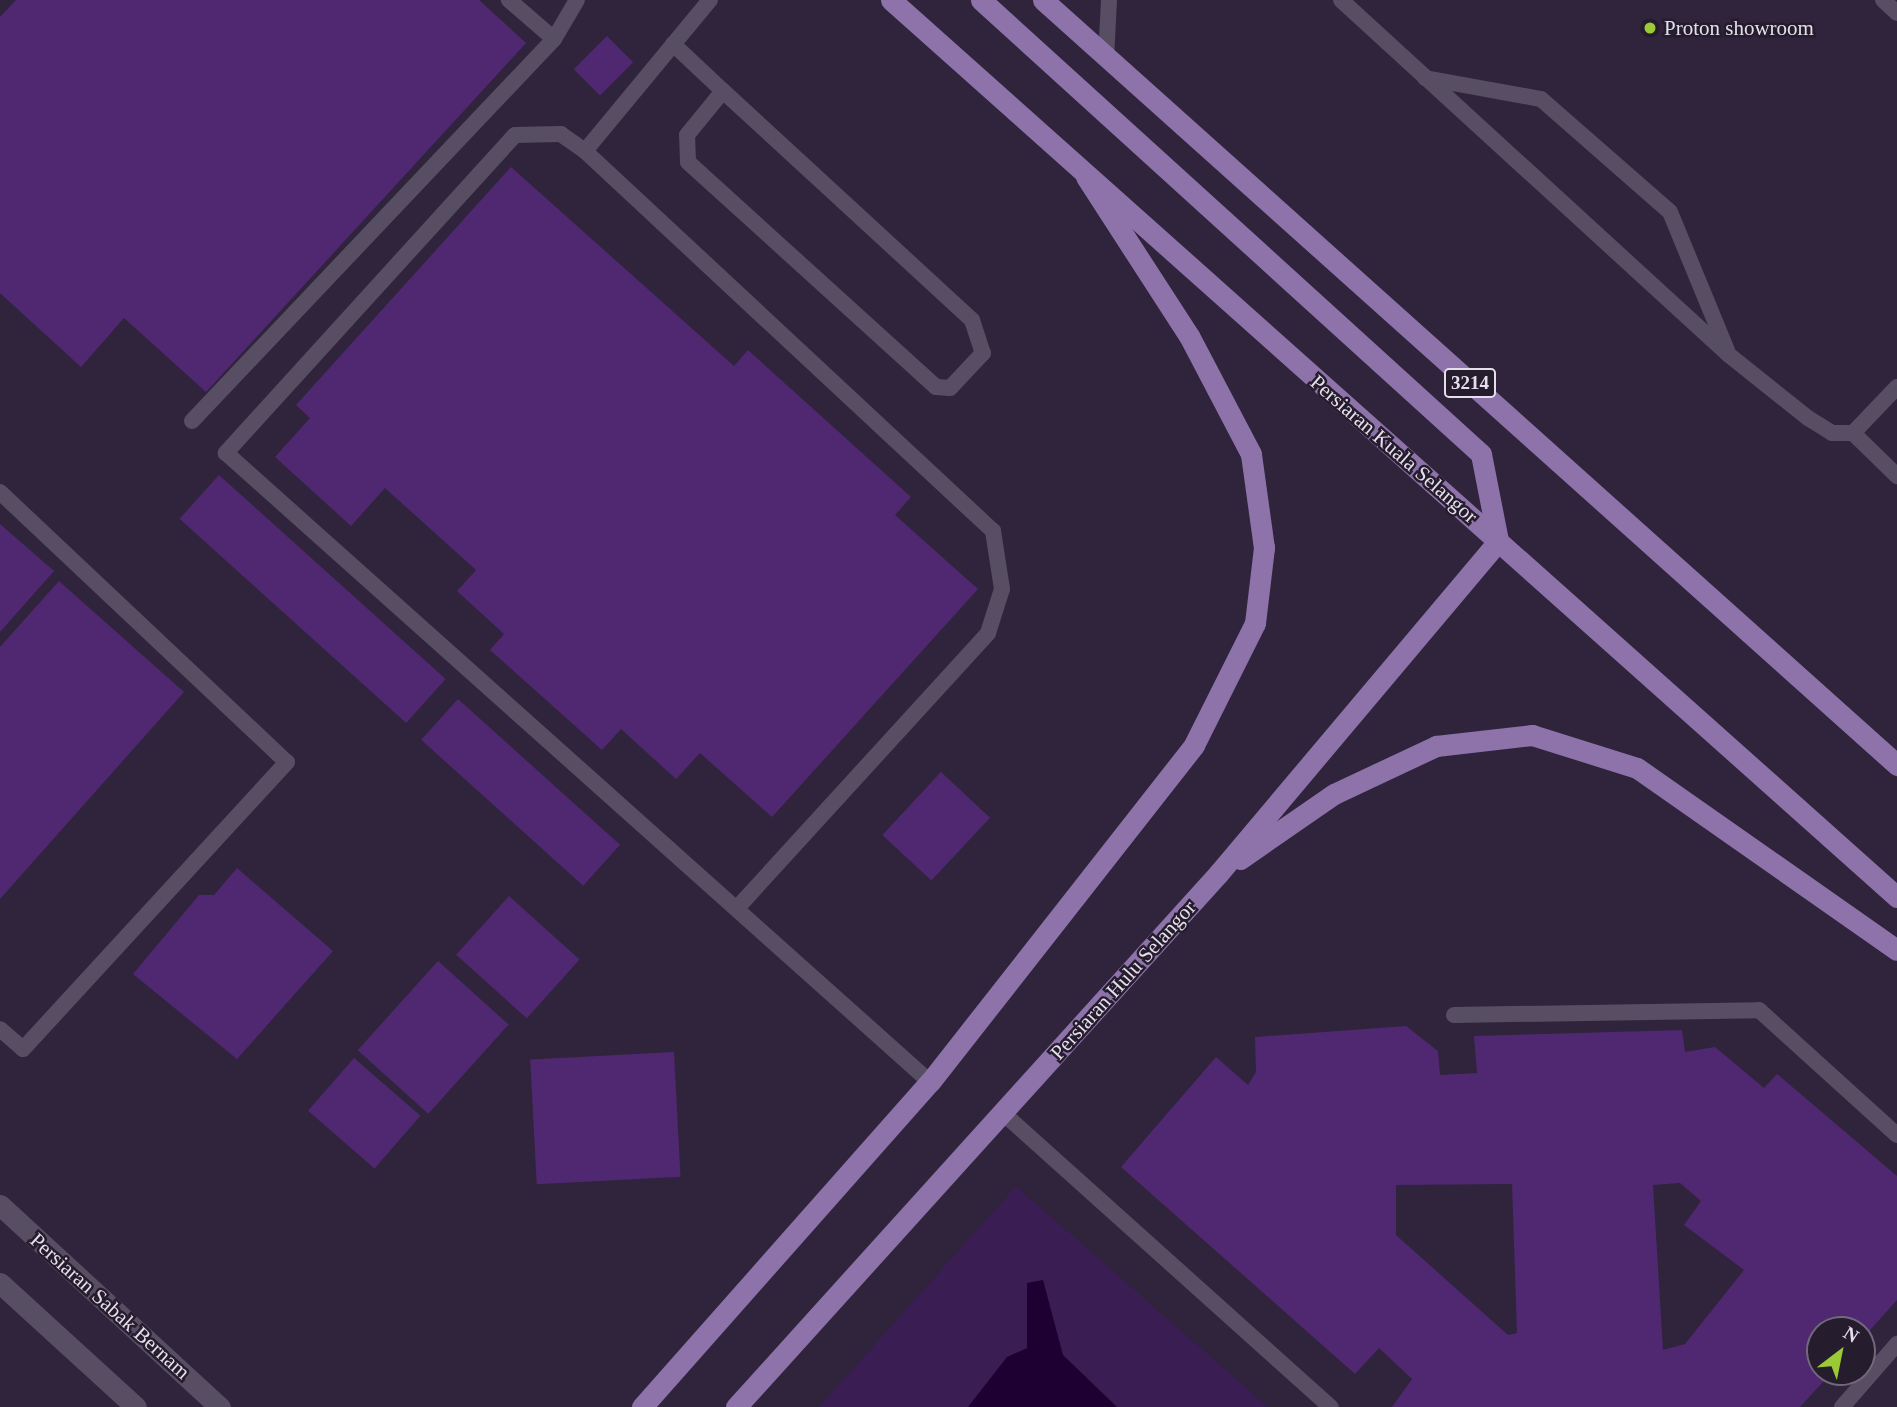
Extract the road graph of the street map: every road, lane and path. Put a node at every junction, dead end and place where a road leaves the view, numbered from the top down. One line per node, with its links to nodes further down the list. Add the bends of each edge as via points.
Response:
1 (509, 0): 11 (lane)
2 (577, 0): 11 (lane)
3 (710, 0): 12 (lane)
4 (891, 0): 17 (main road, Persiaran Kuala Selangor)
5 (981, 0): 24 (main road, via 1481,454)
6 (1043, 0): 13 (main road, 3214)
7 (1109, 0): 13 (lane)
8 (1341, 0): 14 (lane)
9 (1883, 0): 10 (lane)
10 (1897, 13)
11 (554, 39): 20 (lane)
12 (673, 44): 15 (lane); 16 (lane)
13 (1106, 58): 25 (main road, 3214)
14 (1426, 78): 18 (lane); 18 (lane, via 1541,99 1670,212)
15 (723, 91): 15 (lane, via 972,320 983,353 950,388 936,387 688,162 687,135)
16 (585, 151): 28 (lane, via 993,531 1002,589 988,633); 28 (lane, via 561,134 515,135 226,453)
17 (1086, 177): 24 (main road, Persiaran Kuala Selangor); 32 (main road, via 1189,336 1251,454 1264,548 1255,623 1194,745)
18 (1729, 355): 21 (lane, via 1808,418 1832,433)
19 (1897, 387): 21 (lane)
20 (192, 421)
21 (1853, 433): 22 (lane)
22 (1897, 476)
23 (0, 492): 31 (lane, via 287,762 23,1049)
24 (1498, 541): 26 (main road, Persiaran Hulu Selangor); 27 (main road, Persiaran Kuala Selangor)
25 (1897, 765)
26 (1218, 874): 29 (main road, via 1334,794 1436,747 1532,735 1637,768); 33 (main road, Persiaran Hulu Selangor)
27 (1897, 897)
28 (738, 907): 32 (lane)
29 (1897, 950)
30 (1454, 1016): 34 (lane, via 1759,1010)
31 (0, 1029)
32 (930, 1082): 40 (main road)
33 (1004, 1114): 41 (main road, Persiaran Hulu Selangor); 42 (lane)
34 (1897, 1135)
35 (0, 1205): 39 (street, Persiaran Sabak Bernam)
36 (0, 1283): 38 (street)
37 (1897, 1343): 43 (lane)
38 (136, 1407)
39 (220, 1407)
40 (642, 1407)
41 (736, 1407)
42 (1331, 1407)
43 (1842, 1407)

